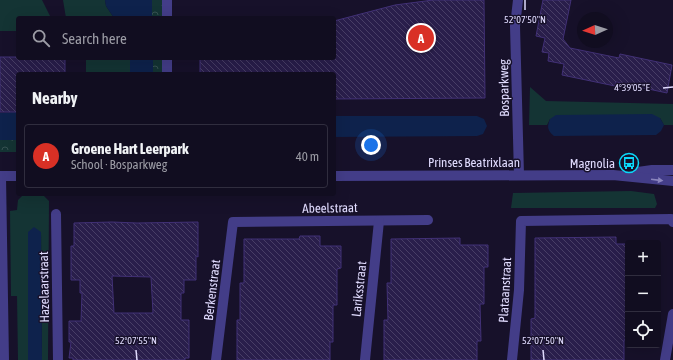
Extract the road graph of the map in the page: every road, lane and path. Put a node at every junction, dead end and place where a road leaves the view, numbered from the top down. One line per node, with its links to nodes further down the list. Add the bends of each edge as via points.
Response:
1 (167, 0): 3 (street)
2 (518, 0): 7 (street, Bosparkweg, via 515,26)
3 (167, 16)
4 (167, 60): 5 (street)
5 (167, 72)
6 (673, 170): 8 (street, Prinses Beatrixlaan)
7 (519, 175): 8 (street, Prinses Beatrixlaan); 11 (street, Prinses Beatrixlaan)
8 (614, 175): 12 (street, Prinses Beatrixlaan, one-way to 12)
9 (1, 176): 10 (street); 18 (street)
10 (16, 176)
11 (336, 176)
12 (673, 181)
13 (56, 214): 21 (street, Hazelaarstraat)
14 (428, 220): 15 (street, Abeelstraat)
15 (378, 221): 16 (street, Abeelstraat); 23 (street, Lariksstraat)
16 (233, 222): 22 (street, Berkenstraat)
17 (673, 222): 24 (street, Plataanstraat, via 671,219 521,221 519,290)
18 (2, 274): 20 (street)
19 (673, 314): 25 (street)
20 (4, 360)
21 (58, 360)
22 (216, 360)
23 (365, 360)
24 (512, 360)
25 (665, 360)

